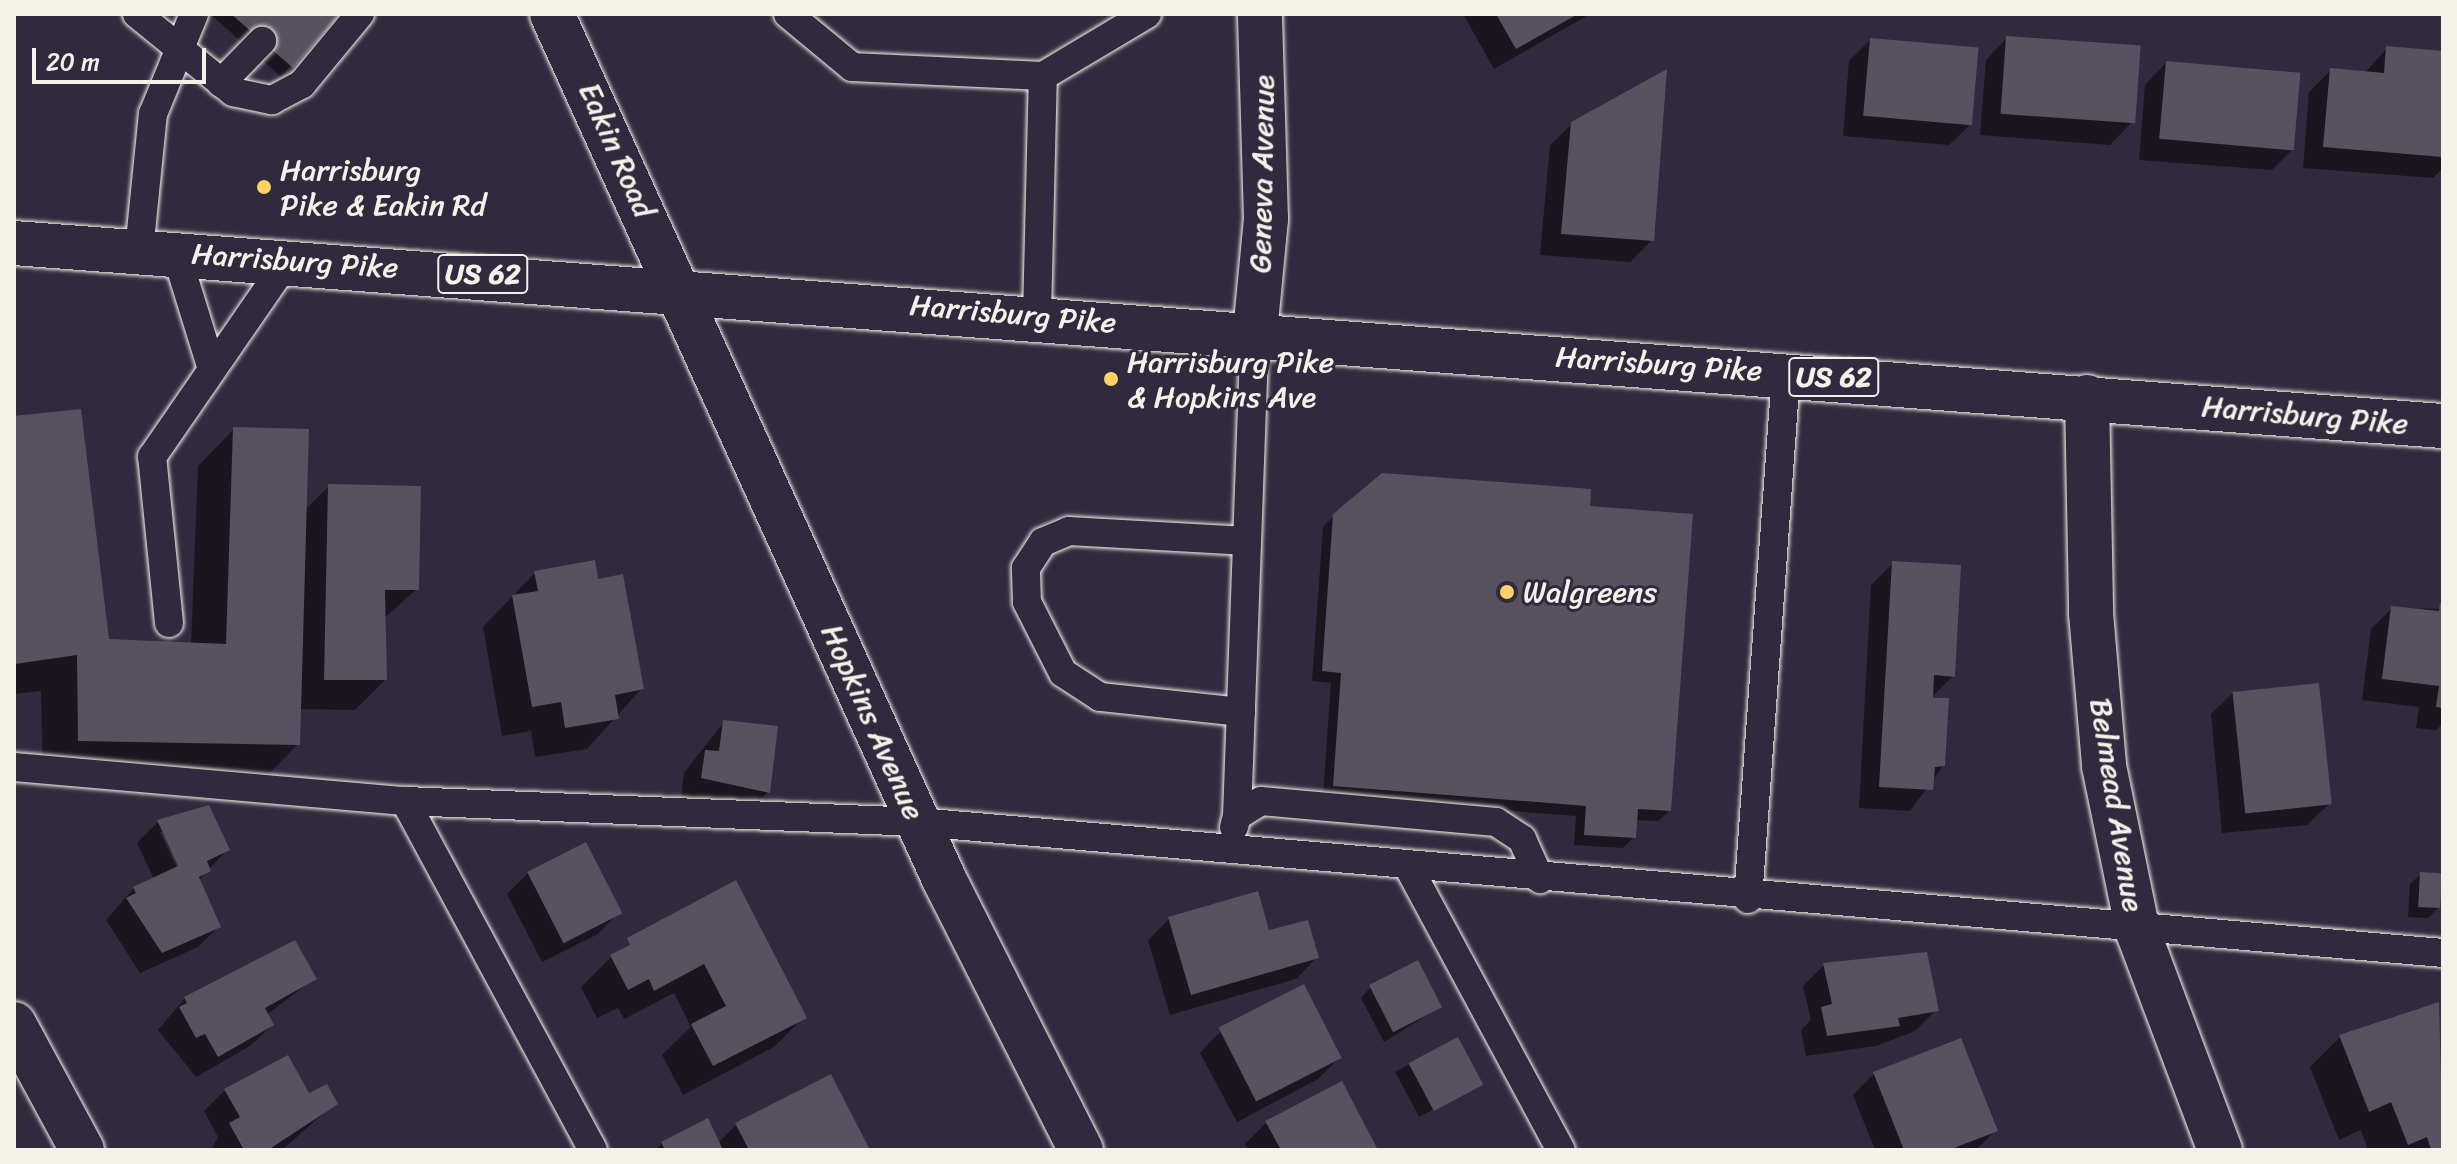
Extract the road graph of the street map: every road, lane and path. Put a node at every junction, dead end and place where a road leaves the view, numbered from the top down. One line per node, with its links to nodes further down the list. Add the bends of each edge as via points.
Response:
1 (137, 14): 9 (lane)
2 (194, 14): 9 (lane)
3 (360, 14): 11 (lane, via 302,84 272,100)
4 (552, 14): 15 (street, Eakin Road)
5 (788, 14): 10 (lane, via 852,67)
6 (1147, 14): 10 (lane)
7 (1260, 14): 17 (street, Geneva Avenue, via 1266,219)
8 (262, 41): 11 (lane)
9 (176, 46): 11 (lane); 13 (lane, via 153,114)
10 (1043, 76): 16 (lane)
11 (221, 83)
12 (14, 243): 13 (street, Harrisburg Pike / US 62)
13 (158, 252): 14 (street, Harrisburg Pike / US 62); 18 (lane)
14 (287, 261): 15 (street, Harrisburg Pike / US 62); 18 (lane)
15 (679, 288): 16 (street, Harrisburg Pike / US 62); 28 (street, Hopkins Avenue)
16 (1037, 316): 17 (street, Harrisburg Pike / US 62)
17 (1255, 333): 19 (street, Harrisburg Pike / US 62); 22 (lane)
18 (210, 363): 23 (lane, via 152,457)
19 (1786, 374): 20 (street, Harrisburg Pike / US 62); 32 (lane)
20 (2087, 397): 21 (street, Harrisburg Pike / US 62); 33 (street, Belmead Avenue, via 2091,613 2104,766)
21 (2443, 426)
22 (1247, 541): 24 (lane); 24 (lane, via 1069,531 1043,542 1026,568 1027,602 1063,673 1100,697)
23 (169, 623)
24 (1241, 712): 27 (lane)
25 (14, 767): 26 (lane)
26 (405, 801): 28 (lane); 37 (lane)
27 (1237, 816): 29 (lane); 31 (lane, via 1261,801 1496,822 1522,839)
28 (918, 822): 29 (lane); 38 (street, Hopkins Avenue)
29 (1227, 851): 30 (lane)
30 (1409, 868): 31 (lane); 39 (lane)
31 (1540, 879): 32 (lane)
32 (1748, 899): 33 (lane)
33 (2138, 932): 34 (lane); 40 (street, Belmead Avenue)
34 (2443, 953)
35 (14, 1024): 36 (street)
36 (82, 1150)
37 (593, 1150)
38 (1081, 1150)
39 (1561, 1150)
40 (2220, 1150)

